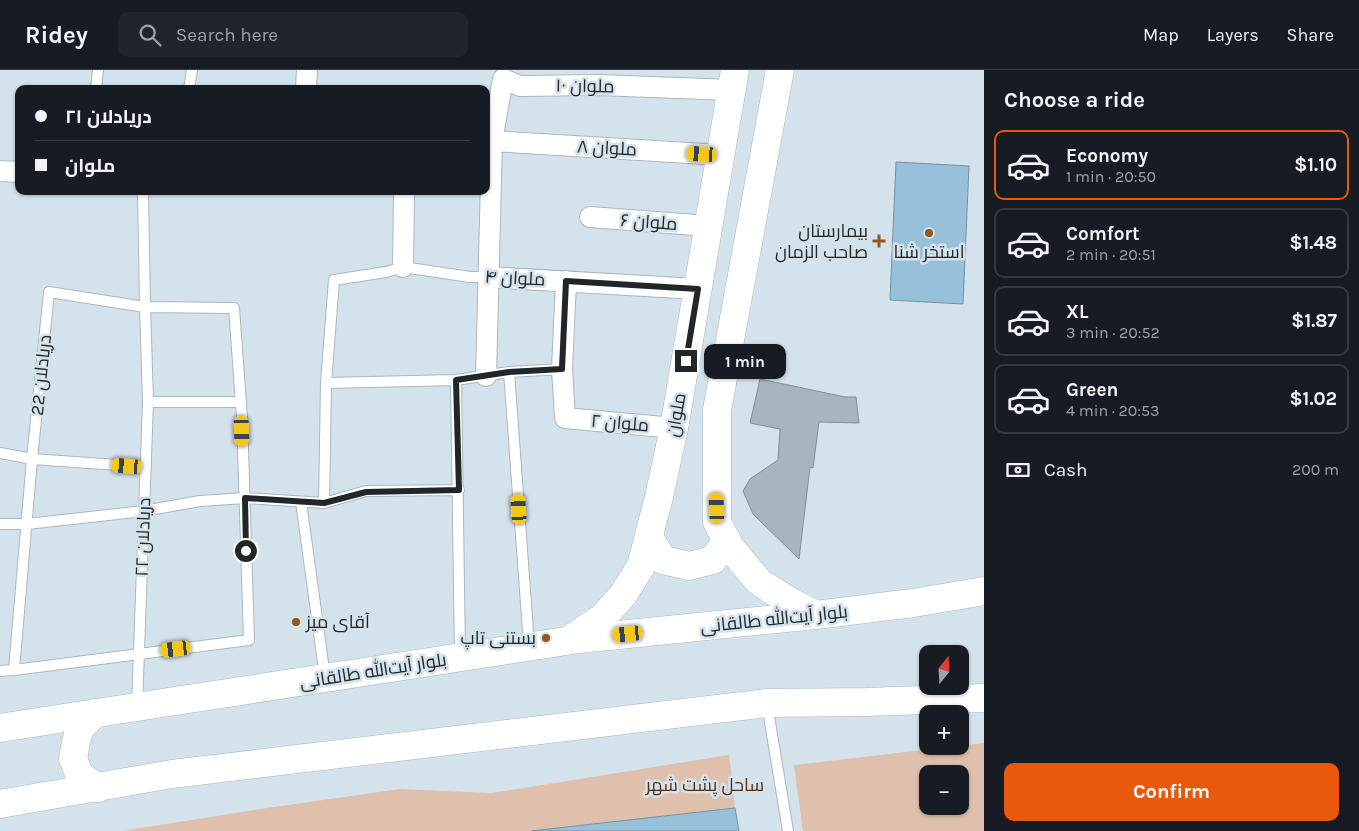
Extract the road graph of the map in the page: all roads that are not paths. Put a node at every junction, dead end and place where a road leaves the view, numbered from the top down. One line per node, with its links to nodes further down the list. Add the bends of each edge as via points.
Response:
1 (98, 70): 7 (lane)
2 (192, 70): 8 (lane)
3 (307, 70): 9 (street)
4 (780, 70): 44 (main road, via 716,410 717,522)
5 (598, 78): 6 (street, ملوان ۱۰); 10 (street, ملوان ۱۰, via 520,86 503,79)
6 (734, 80): 12 (main road, ملوان)
7 (96, 85)
8 (190, 85)
9 (306, 85)
10 (490, 137)
11 (490, 141): 12 (street, ملوان ۸)
12 (721, 155): 19 (main road, ملوان)
13 (0, 170): 14 (street)
14 (15, 172)
15 (143, 195): 24 (lane)
16 (404, 195): 20 (street)
17 (489, 195): 21 (street)
18 (590, 217): 19 (street, ملوان ۶)
19 (709, 226): 23 (main road, ملوان)
20 (403, 267): 21 (lane, ملوان ۴, via 470,277); 29 (lane, ملوان ۴, via 334,280)
21 (488, 276): 22 (street, ملوان ۴); 27 (street)
22 (566, 281): 23 (street, ملوان ۴); 25 (street)
23 (698, 289): 32 (main road, ملوان)
24 (145, 307): 30 (lane, دریادلان ۲۲); 31 (lane, via 234,308); 34 (lane, دریادلان 22, via 49,292)
25 (562, 369): 26 (lane); 32 (street, ملوان ۲, via 565,418)
26 (509, 372): 27 (lane); 48 (lane)
27 (486, 376): 28 (lane)
28 (456, 380): 29 (lane); 36 (lane)
29 (326, 383): 39 (lane)
30 (148, 402): 31 (lane); 35 (lane, دریادلان ۲۲)
31 (241, 402): 37 (lane)
32 (674, 428): 43 (main road, ملوان)
33 (0, 453): 34 (lane)
34 (32, 459): 35 (lane); 42 (lane, دریادلان 22)
35 (146, 467): 40 (lane, دریادلان ۲۲)
36 (459, 490): 39 (lane, via 366,492); 50 (lane)
37 (245, 498): 38 (lane); 40 (lane, via 200,501); 49 (lane, via 249,640)
38 (301, 502): 39 (lane); 53 (lane)
39 (324, 503)
40 (144, 511): 42 (lane); 49 (lane, دریادلان ۲۲)
41 (0, 524): 42 (lane)
42 (26, 524): 51 (lane, دریادلان 22)
43 (649, 537): 44 (main road, via 664,560 689,566 713,560); 47 (main road, ملوان, via 641,566 623,595 602,618)
44 (727, 540): 46 (main road, via 759,582)
45 (984, 591): 46 (main road, بلوار آیت‌الله طالقانی)
46 (816, 615): 47 (main road, بلوار آیت‌الله طالقانی)
47 (569, 640): 48 (main road, بلوار آیت‌الله طالقانی)
48 (529, 646): 50 (main road, بلوار آیت‌الله طالقانی)
49 (139, 654): 51 (lane); 56 (lane, دریادلان ۲۲)
50 (460, 657): 53 (main road, بلوار آیت‌الله طالقانی)
51 (14, 670): 52 (lane)
52 (0, 671)
53 (325, 678): 56 (main road, بلوار آیت‌الله طالقانی)
54 (984, 698): 55 (main road)
55 (767, 703): 59 (main road, via 182,773); 61 (lane)
56 (137, 707): 57 (main road, بلوار آیت‌الله طالقانی)
57 (95, 714): 58 (main road, بلوار آیت‌الله طالقانی); 59 (main road, via 80,728 73,759 80,776)
58 (0, 728)
59 (98, 788): 60 (main road)
60 (0, 804)
61 (788, 831)

